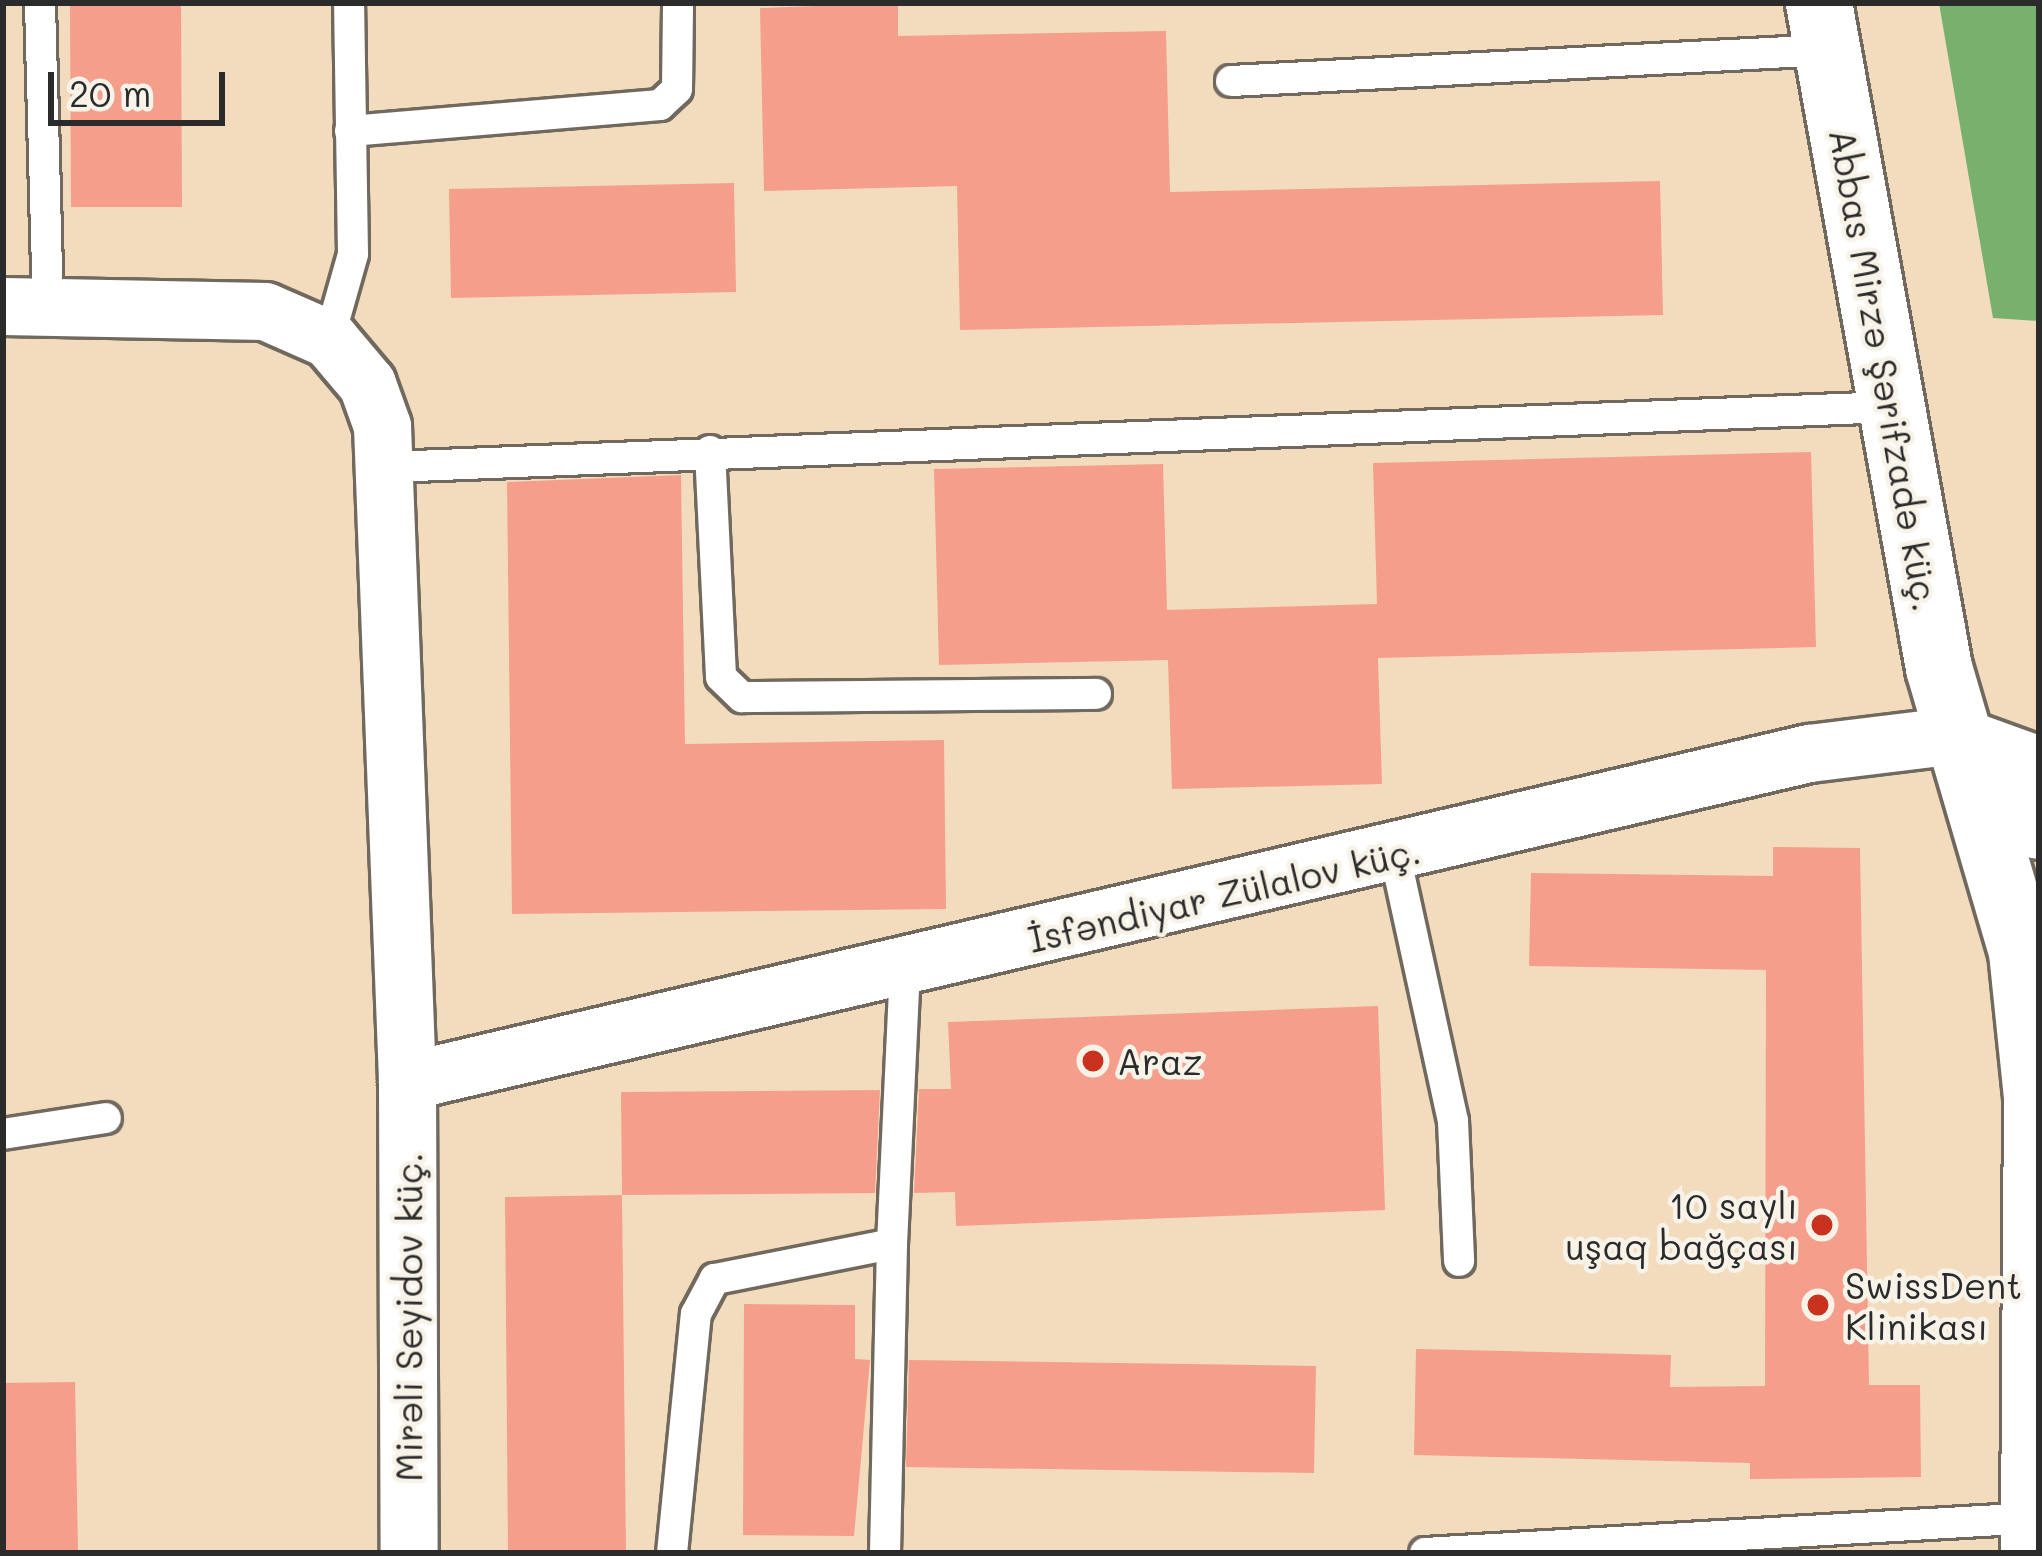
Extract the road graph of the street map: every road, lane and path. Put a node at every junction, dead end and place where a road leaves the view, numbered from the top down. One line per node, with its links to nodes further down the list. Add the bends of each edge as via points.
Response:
1 (40, 3): 7 (lane)
2 (349, 3): 6 (lane)
3 (679, 3): 6 (lane, via 676,89 660,105)
4 (1823, 27): 5 (lane); 9 (main road, Abbas Mirzə Şərifzadə küç.)
5 (1231, 81)
6 (350, 130): 8 (lane, via 353,254)
7 (26, 306): 8 (street, via 206,303)
8 (329, 339): 11 (street, Mirəli Seyidov küç., via 367,384)
9 (1892, 407): 10 (lane); 13 (main road, Abbas Mirzə Şərifzadə küç.)
10 (710, 451): 11 (lane); 12 (lane, via 721,677 742,697)
11 (390, 467): 18 (street, Mirəli Seyidov küç.)
12 (1096, 694)
13 (1957, 735): 14 (street, İsfəndiyar Zülalov küç.); 15 (main road); 16 (street, İsfəndiyar Zülalov küç., via 1809,753); 23 (main road, Abbas Mirzə Şərifzadə küç., via 2004,878 2032,1037)
14 (2039, 765)
15 (2039, 826)
16 (1395, 855): 17 (street, İsfəndiyar Zülalov küç.); 22 (lane, via 1453,1121)
17 (904, 967): 18 (street, İsfəndiyar Zülalov küç.); 21 (lane)
18 (407, 1081): 25 (street, Mirəli Seyidov küç.)
19 (106, 1118): 20 (lane)
20 (3, 1134)
21 (892, 1244): 26 (lane, via 716,1279 696,1314); 27 (lane)
22 (1459, 1262)
23 (2034, 1536): 24 (lane)
24 (1519, 1548): 28 (lane)
25 (409, 1553)
26 (672, 1553)
27 (885, 1553)
28 (1425, 1553)

